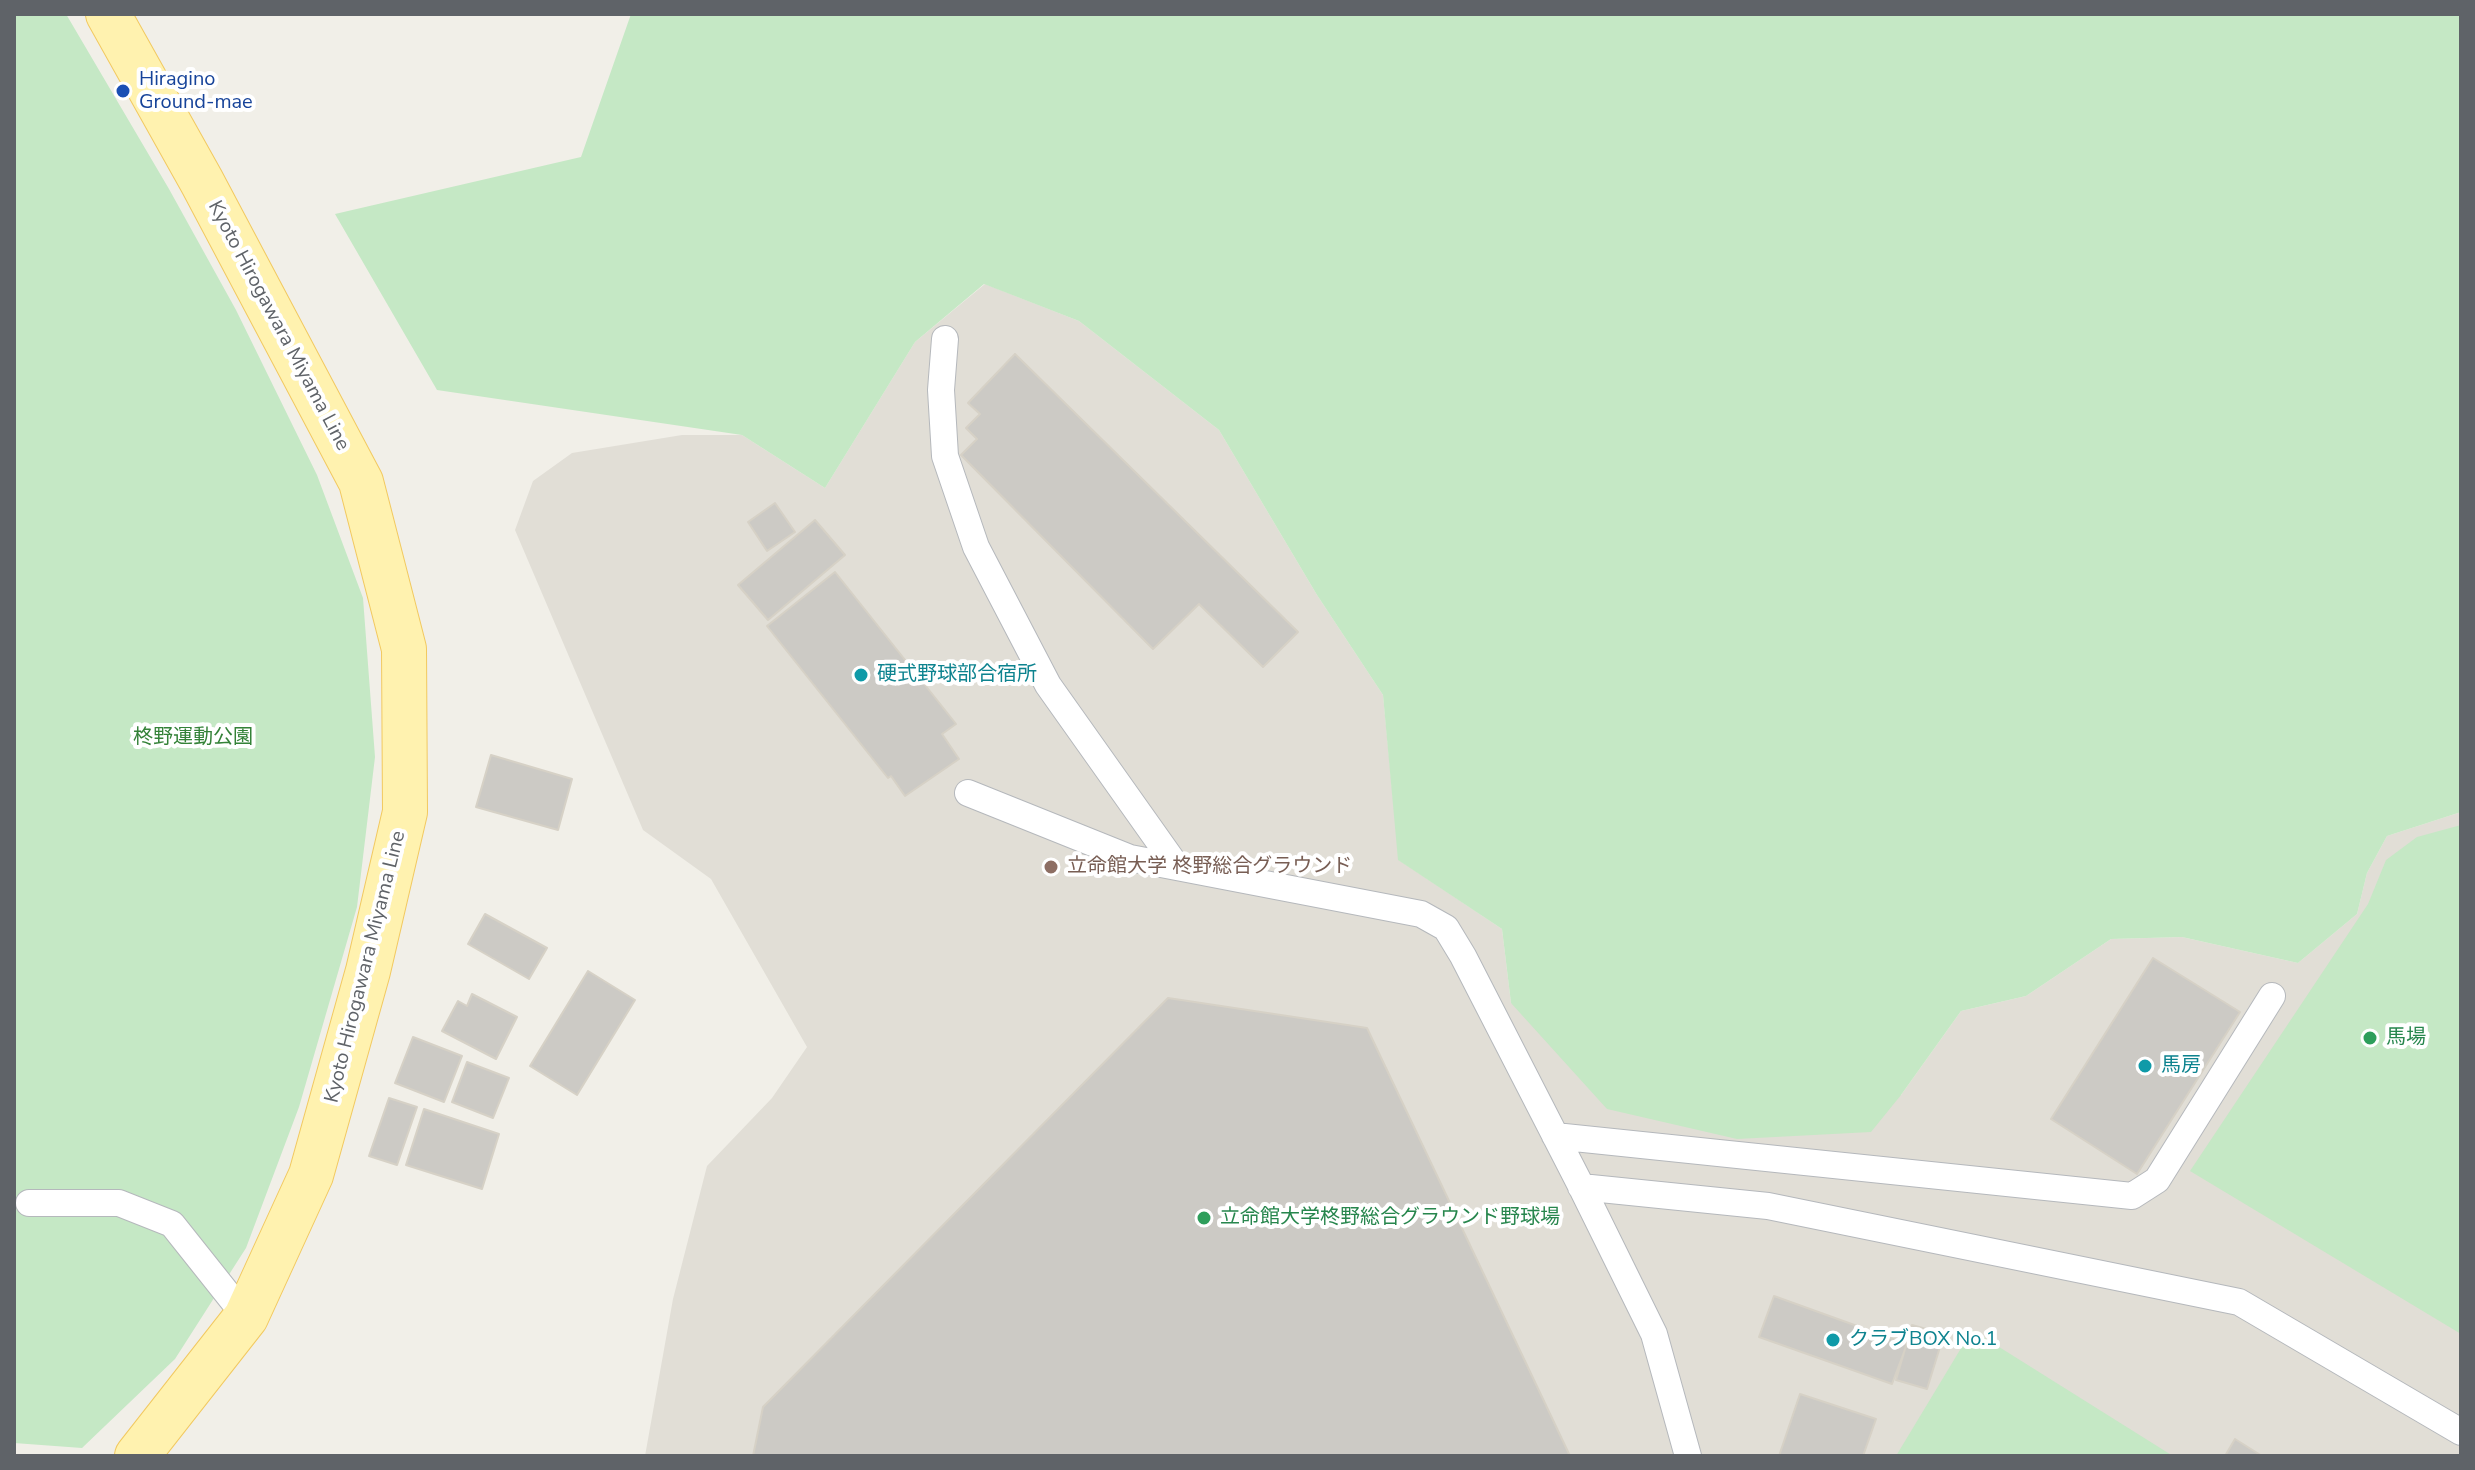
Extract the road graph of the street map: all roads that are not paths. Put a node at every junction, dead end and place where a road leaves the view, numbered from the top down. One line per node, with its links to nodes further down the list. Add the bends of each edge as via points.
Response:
1 (108, 14): 9 (main road, Kyoto Hirogawara Miyama Line, via 361,482 404,649 405,812 368,971 311,1175)
2 (945, 339): 4 (lane, via 945,456 976,547 1048,685)
3 (968, 793): 4 (lane, via 1130,858)
4 (1177, 867): 6 (lane, via 1421,914 1446,928)
5 (2272, 996): 6 (lane, via 2157,1180 2132,1196)
6 (1555, 1136): 7 (lane)
7 (1581, 1187): 10 (lane, via 1768,1206 2239,1302); 12 (lane, via 1654,1334)
8 (29, 1203): 9 (lane, via 119,1203 172,1224)
9 (246, 1317): 11 (main road, Kyoto Hirogawara Miyama Line)
10 (2461, 1432)
11 (137, 1456)
12 (1688, 1456)

